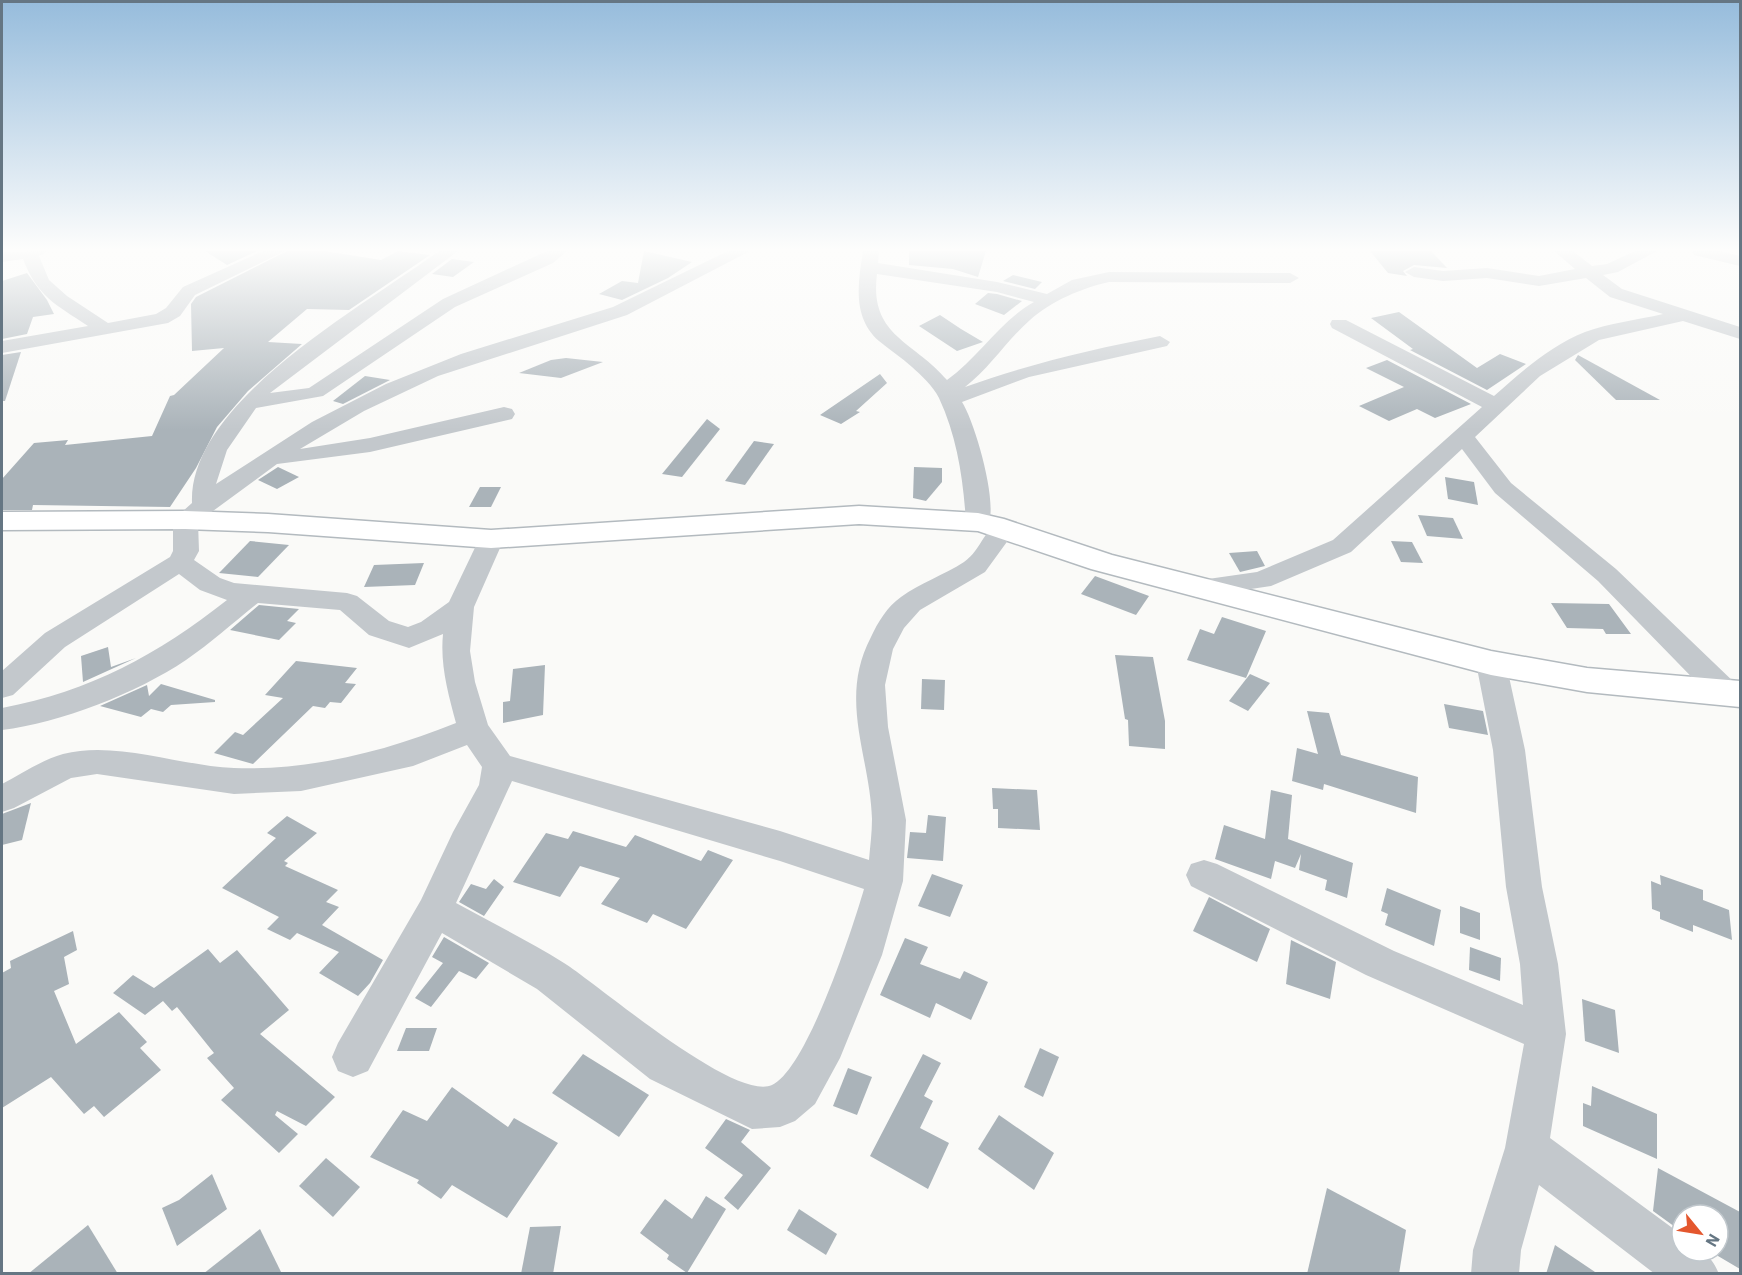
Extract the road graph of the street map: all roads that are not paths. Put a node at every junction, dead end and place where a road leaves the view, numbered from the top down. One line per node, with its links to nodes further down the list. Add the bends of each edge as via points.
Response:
1 (77, 310): 11 (street)
2 (173, 310): 11 (street, via 146,323)
3 (367, 310): 16 (street)
4 (438, 310): 16 (street, via 316,392)
5 (621, 310): 20 (street, via 414,378 366,401)
6 (867, 310): 15 (street, via 877,331 924,366)
7 (1032, 310): 15 (street)
8 (1669, 310): 9 (street)
9 (1683, 315): 12 (street); 17 (street, via 1593,336 1574,345)
10 (1339, 324): 17 (street)
11 (103, 328): 14 (street)
12 (1740, 333)
13 (1160, 342): 15 (street, via 1032,370)
14 (2, 347)
15 (947, 396): 23 (street, via 968,436 975,477)
16 (250, 402): 21 (street, via 216,452)
17 (1494, 405): 19 (street)
18 (504, 414): 20 (street, via 370,445)
19 (1463, 436): 26 (street, via 1342,546 1262,580); 31 (street, via 1503,488 1607,575)
20 (268, 460): 21 (street)
21 (194, 512): 22 (street); 24 (street, via 268,523); 25 (street)
22 (2, 521)
23 (991, 525): 24 (street, via 859,515); 26 (street); 37 (street, via 991,549 976,566 910,604 892,623 879,650 870,685 872,727 888,820)
24 (491, 539): 28 (street)
25 (180, 562): 27 (street, via 221,589); 30 (street, via 55,640)
26 (1197, 588): 29 (street)
27 (255, 592): 28 (street, via 347,602 379,628 409,638 431,629); 32 (street, via 172,655 139,672 52,708)
28 (459, 607): 33 (street, via 459,682)
29 (1491, 663): 31 (street, via 1587,680); 39 (street, via 1509,750)
30 (2, 687)
31 (1734, 694)
32 (2, 719)
33 (472, 729): 34 (street); 35 (street, via 413,754 301,778 234,781 97,762 65,766)
34 (499, 765): 37 (street, via 780,846); 38 (street, via 495,786)
35 (2, 799)
36 (1204, 875): 39 (street, via 1380,963)
37 (885, 881): 38 (street, via 863,956 826,1044 800,1089 780,1106 752,1108 665,1064 551,976)
38 (435, 910): 40 (street)
39 (1546, 1034): 41 (street)
40 (353, 1058)
41 (1527, 1148): 42 (street, via 1497,1250); 43 (street)
42 (1495, 1274)
43 (1695, 1274)

